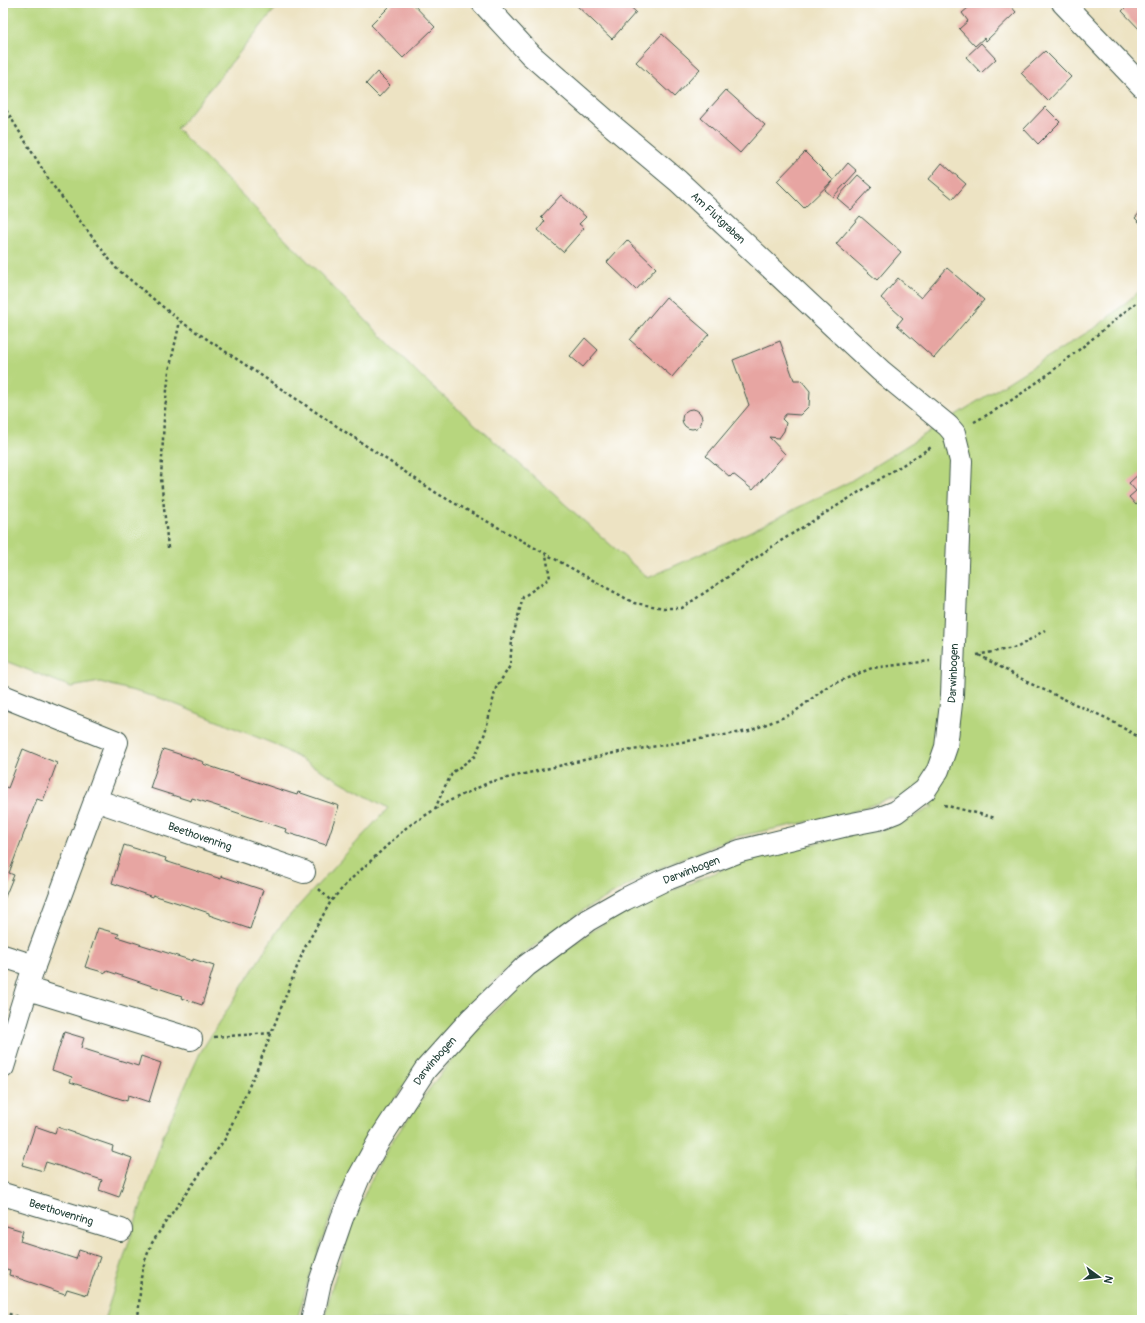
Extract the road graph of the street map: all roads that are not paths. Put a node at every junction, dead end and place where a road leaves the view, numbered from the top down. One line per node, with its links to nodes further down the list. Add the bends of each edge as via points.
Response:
1 (483, 3): 4 (street, Am Flutgraben, via 530,55 678,181 881,371)
2 (1063, 3): 3 (street)
3 (1142, 86)
4 (954, 433): 15 (street, Darwinbogen, via 961,460 952,695 946,747 938,770 924,790 896,812 878,819 740,851 662,881 588,920 526,966 470,1020 425,1070 380,1139 359,1177 342,1218 320,1282)
5 (3, 696): 6 (street, via 117,742)
6 (96, 800): 7 (street, Beethovenring); 9 (street)
7 (304, 872)
8 (3, 956): 9 (street)
9 (34, 966): 10 (street)
10 (28, 989): 11 (street); 12 (street)
11 (191, 1039)
12 (3, 1067)
13 (3, 1194): 14 (street, Beethovenring)
14 (121, 1230)
15 (312, 1320)

